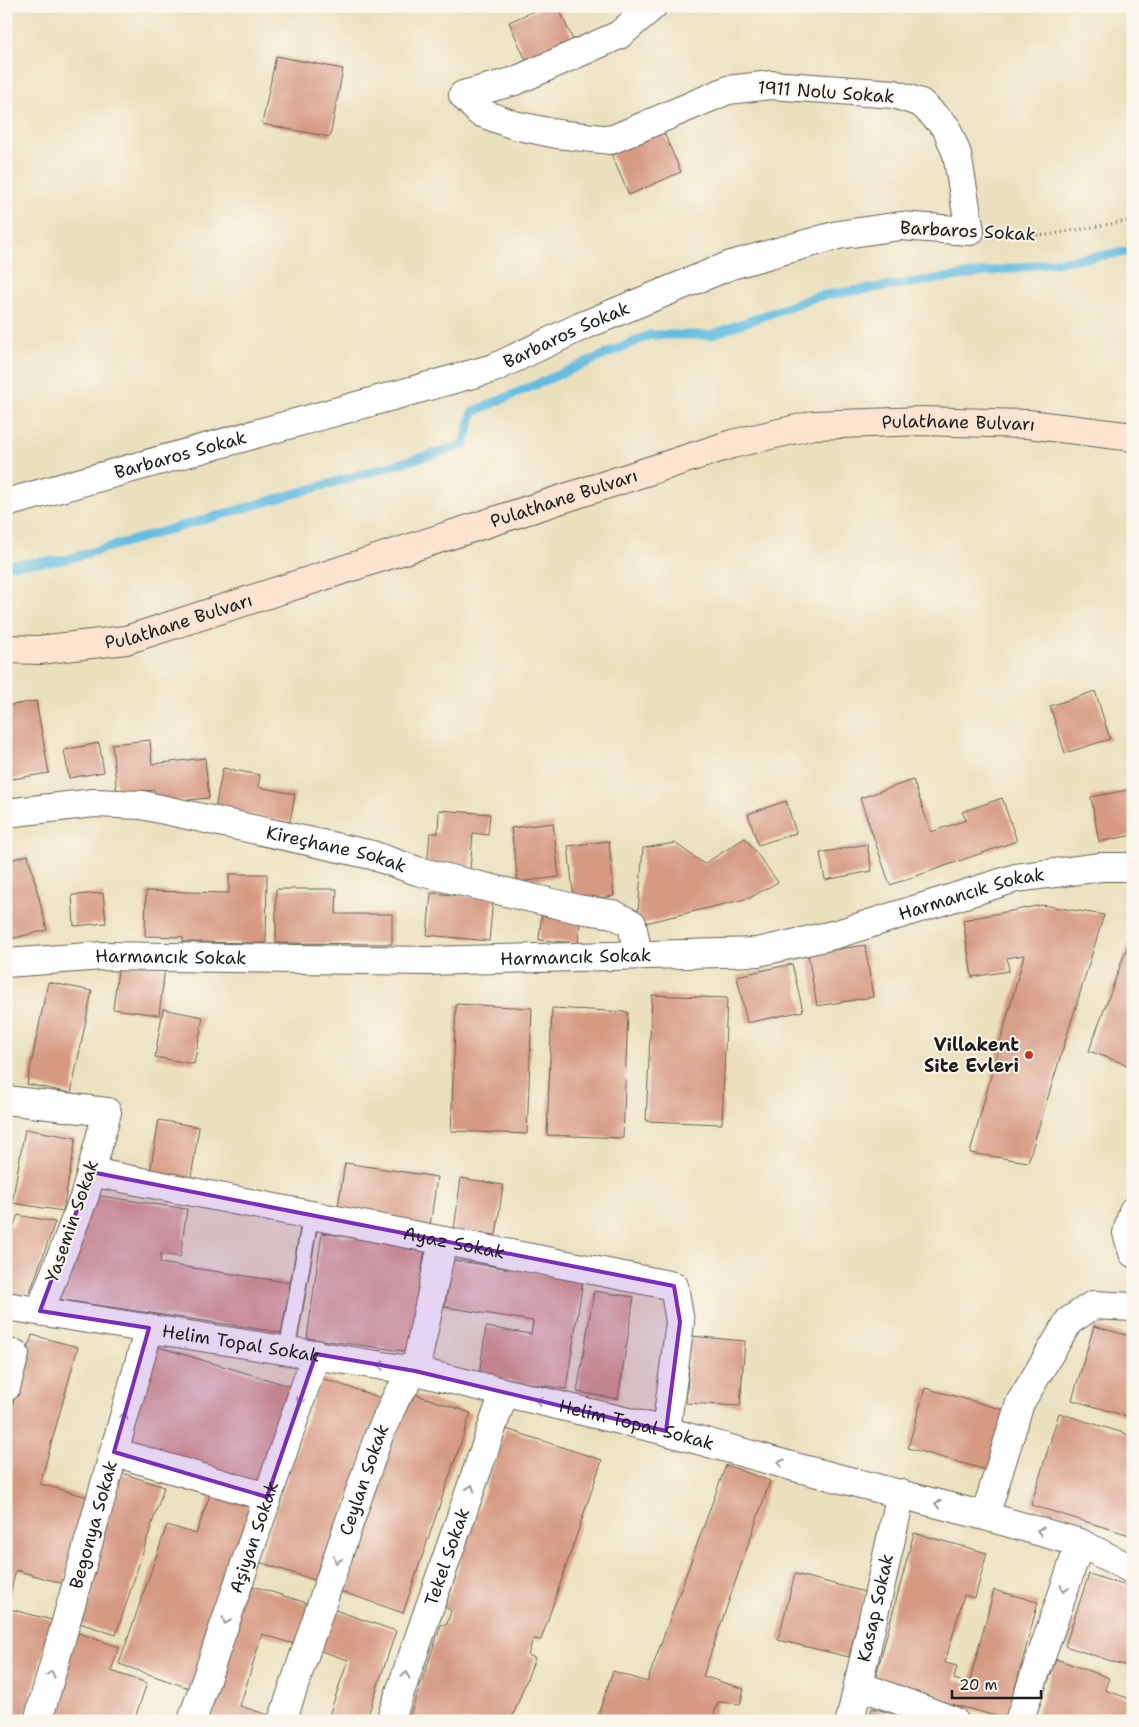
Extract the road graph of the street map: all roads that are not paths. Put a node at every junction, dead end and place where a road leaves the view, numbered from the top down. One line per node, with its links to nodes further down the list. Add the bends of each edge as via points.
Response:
1 (653, 6): 2 (street, 1911 Nolu Sokak, via 619,35 515,81 463,95 480,112 514,124 557,134 611,140 728,90 771,85 894,94 921,103 946,127 957,154)
2 (970, 231): 4 (street, Barbaros Sokak, via 900,226 838,235 731,266 580,328 494,368)
3 (1133, 437): 5 (street, Pulathane Bulvarı, via 1018,424 922,421 814,425 732,444 126,640 39,650)
4 (6, 504)
5 (6, 650)
6 (6, 813): 8 (street, Kireçhane Sokak, via 94,803 142,805 352,851 417,871 578,909 613,914 632,924)
7 (1133, 867): 8 (street, Harmancık Sokak, via 1101,867 1016,878 837,934 758,952)
8 (638, 955): 9 (street, Harmancık Sokak, via 428,961 103,956)
9 (6, 963)
10 (6, 1100): 11 (street, Yasemin Sokak, via 107,1112)
11 (91, 1172): 13 (street, Ayaz Sokak); 18 (street, Yasemin Sokak)
12 (1133, 1210): 15 (street, via 1126,1233)
13 (311, 1215): 14 (street, Ayaz Sokak); 20 (lane)
14 (443, 1241): 23 (street, Ceylan Sokak); 26 (street, Ayaz Sokak, via 674,1286 680,1322)
15 (1133, 1253)
16 (6, 1306): 18 (street, Helim Topal Sokak)
17 (1133, 1307): 30 (street, via 1093,1305 1069,1322 1020,1403)
18 (40, 1311): 19 (street, Helim Topal Sokak)
19 (149, 1328): 20 (street, Helim Topal Sokak); 27 (street, Begonya Sokak, one-way to 19)
20 (287, 1350): 22 (street, Helim Topal Sokak)
21 (15, 1354): 24 (street)
22 (316, 1354): 23 (street, Helim Topal Sokak, one-way to 22); 29 (street, Aşiyan Sokak, one-way to 29)
23 (415, 1371): 25 (street, Helim Topal Sokak); 36 (street, Ceylan Sokak, one-way to 36, via 397,1396 379,1435)
24 (6, 1387)
25 (504, 1393): 26 (street, Helim Topal Sokak, one-way to 25); 37 (street, Tekel Sokak, one-way to 25)
26 (666, 1431): 28 (street, Helim Topal Sokak, one-way to 26)
27 (114, 1452): 29 (street); 34 (street, Begonya Sokak, one-way to 27)
28 (901, 1494): 30 (street, Helim Topal Sokak, one-way to 28); 33 (street, Kasap Sokak)
29 (267, 1497): 35 (street, Aşiyan Sokak, one-way to 35)
30 (986, 1516): 31 (street, Helim Topal Sokak, one-way to 30)
31 (1080, 1543): 32 (street, Helim Topal Sokak); 40 (street, one-way to 40)
32 (1133, 1570)
33 (858, 1685): 38 (street, Kasap Sokak); 39 (street)
34 (38, 1721)
35 (192, 1721)
36 (282, 1721)
37 (390, 1721)
38 (850, 1721)
39 (954, 1721)
40 (1019, 1721)

